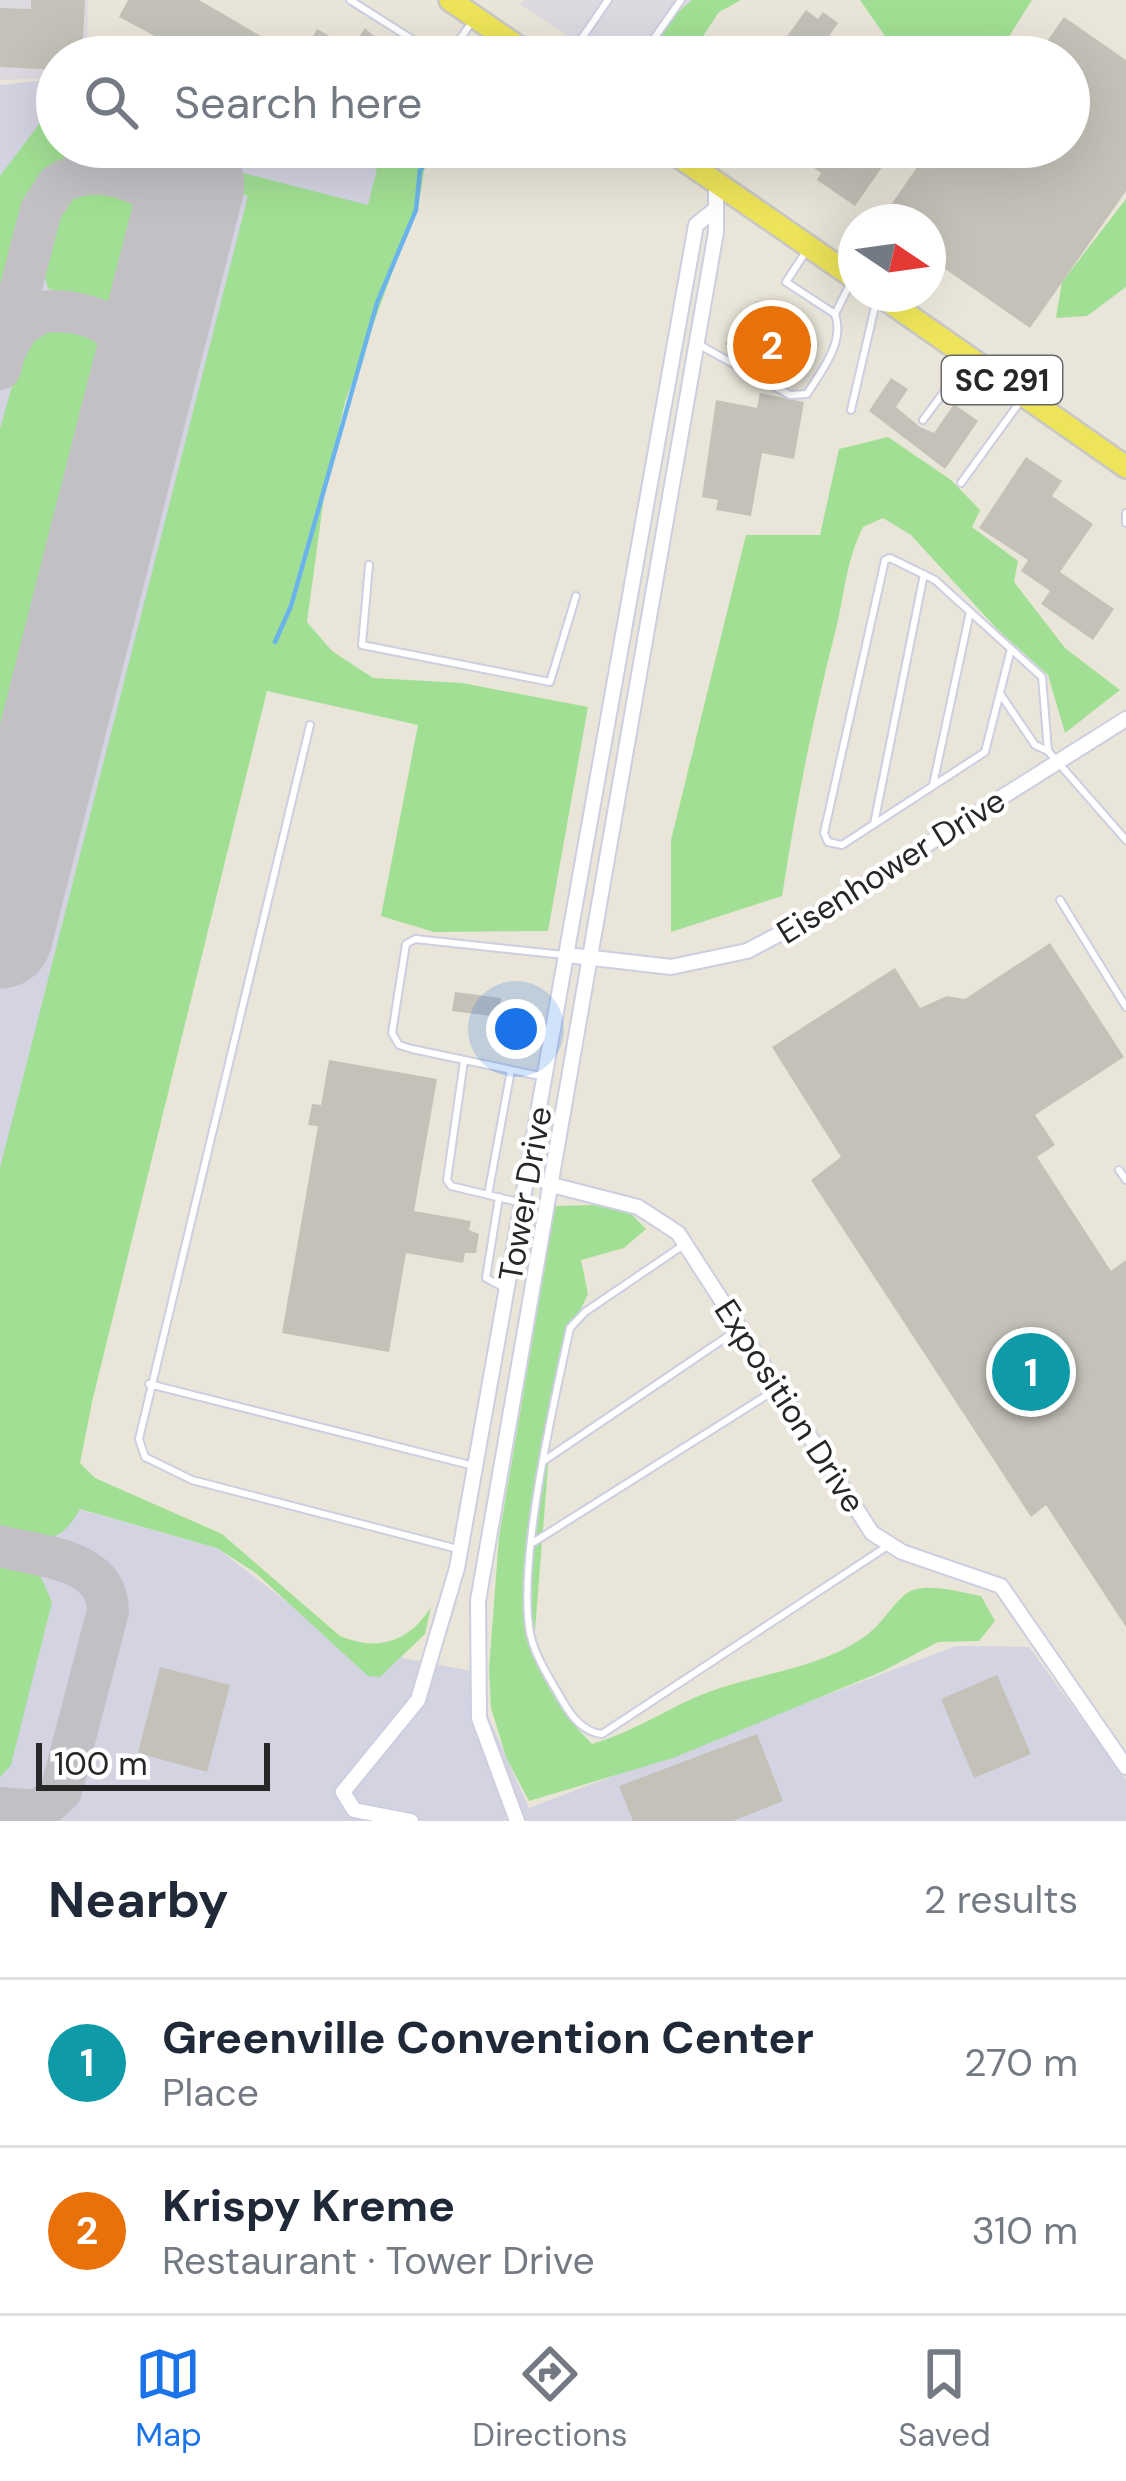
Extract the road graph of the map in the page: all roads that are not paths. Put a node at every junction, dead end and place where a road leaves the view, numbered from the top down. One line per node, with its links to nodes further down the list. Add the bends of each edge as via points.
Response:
1 (350, 0): 5 (lane)
2 (450, 0): 6 (main road)
3 (608, 0): 10 (lane)
4 (681, 0): 11 (lane)
5 (364, 3): 7 (lane)
6 (475, 17): 8 (lane); 9 (main road)
7 (413, 36)
8 (460, 36)
9 (503, 36)
10 (583, 36)
11 (656, 36)
12 (696, 168): 13 (main road)
13 (716, 182): 14 (street, Tower Drive); 15 (main road)
14 (713, 211): 21 (street, Tower Drive); 43 (street, Tower Drive, via 696,225)
15 (810, 247): 16 (main road); 20 (lane, via 786,281)
16 (838, 266)
17 (838, 309): 20 (lane)
18 (874, 312): 24 (lane)
19 (904, 312): 22 (main road, SC 291)
20 (835, 314): 21 (lane, via 831,354 807,394 790,394)
21 (696, 344): 44 (street, Tower Drive)
22 (969, 358): 23 (main road, SC 291); 25 (lane)
23 (1024, 396): 26 (main road, SC 291); 27 (lane)
24 (851, 410)
25 (923, 420)
26 (1126, 467)
27 (961, 483)
28 (1126, 513): 29 (lane)
29 (1126, 523)
30 (370, 565): 32 (lane, via 362,645 550,682)
31 (924, 574): 33 (lane); 40 (lane); 40 (lane, via 885,560 824,832 827,842 842,845)
32 (576, 596)
33 (970, 612): 34 (lane); 39 (lane)
34 (1011, 649): 35 (lane); 38 (lane, via 1042,677)
35 (1000, 693): 38 (lane); 39 (lane, via 985,752)
36 (310, 725): 59 (lane)
37 (1122, 726): 38 (street, Eisenhower Drive)
38 (1052, 757): 41 (lane); 44 (street, Eisenhower Drive, via 761,945 670,967)
39 (933, 786): 40 (lane)
40 (873, 825)
41 (1126, 840)
42 (1060, 900): 45 (lane)
43 (567, 955): 44 (street, Eisenhower Drive); 46 (lane, via 406,944 392,1033 400,1045); 48 (street, Tower Drive)
44 (592, 959): 52 (street, Tower Drive)
45 (1126, 1007)
46 (464, 1061): 47 (lane); 53 (lane, via 447,1180)
47 (511, 1070): 48 (lane); 53 (lane)
48 (546, 1077): 50 (street, Tower Drive)
49 (1119, 1170): 51 (lane)
50 (528, 1180): 52 (street, Exposition Drive); 55 (street, Tower Drive)
51 (1126, 1180)
52 (552, 1185): 56 (street, Exposition Drive, via 638,1208); 68 (street, Tower Drive, via 476,1632 479,1718)
53 (488, 1195): 54 (lane)
54 (499, 1197): 55 (lane); 57 (lane, via 486,1278)
55 (524, 1203): 57 (street, Tower Drive)
56 (686, 1244): 58 (street, Exposition Drive); 61 (lane, via 570,1328)
57 (508, 1288): 62 (street, Tower Drive)
58 (740, 1328): 60 (street, Exposition Drive); 61 (lane)
59 (149, 1384): 62 (lane); 65 (lane, via 139,1438 159,1467)
60 (778, 1388): 63 (lane); 64 (street, Exposition Drive, via 872,1533)
61 (545, 1460): 63 (lane)
62 (477, 1466): 65 (street, Tower Drive)
63 (534, 1542): 64 (lane, via 530,1632 570,1714 602,1734)
64 (890, 1545): 66 (street, Exposition Drive, via 1001,1586)
65 (461, 1550): 67 (street, Tower Drive, via 418,1700 344,1792 354,1810)
66 (1126, 1767)
67 (411, 1821)
68 (517, 1821)

